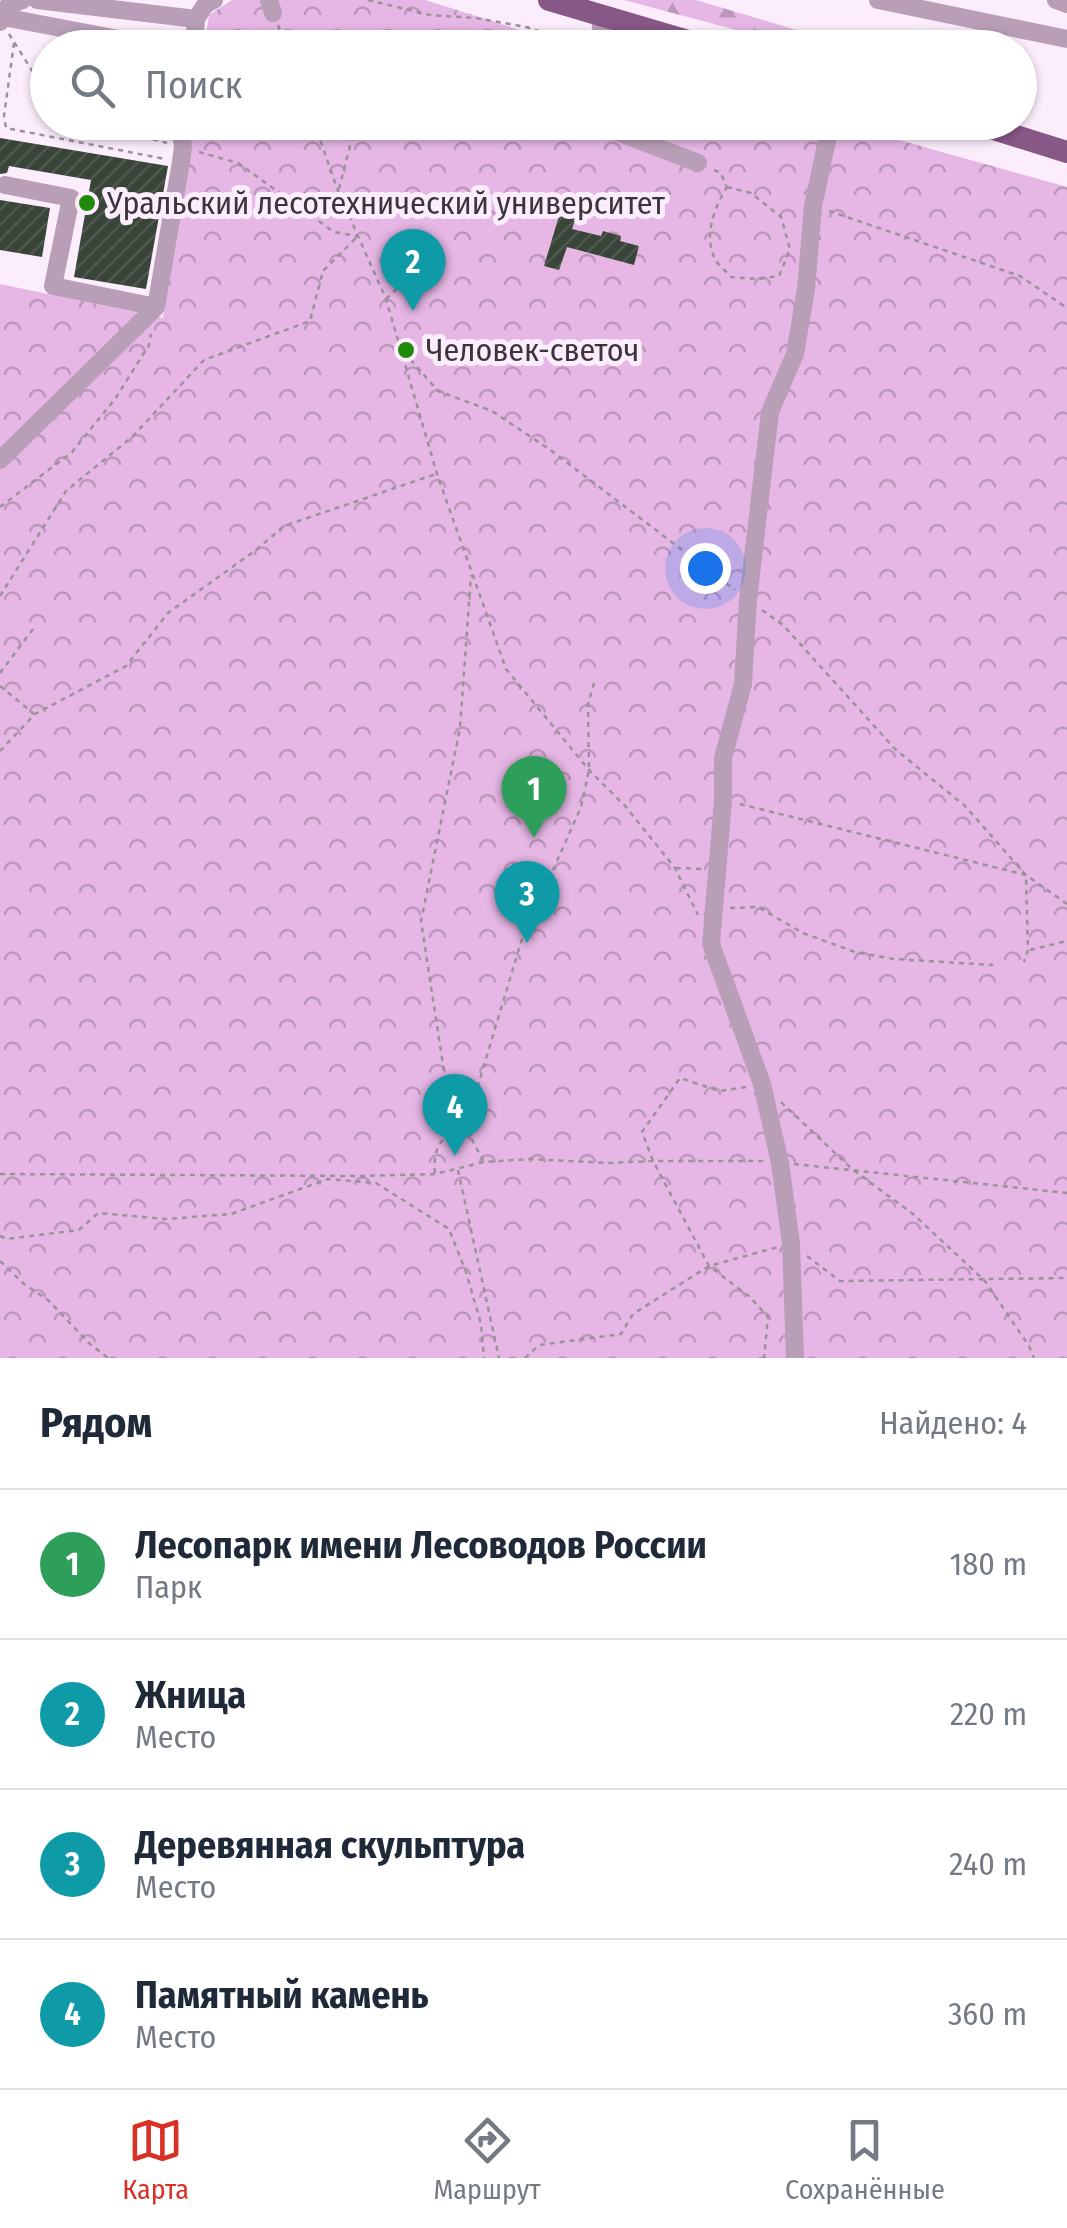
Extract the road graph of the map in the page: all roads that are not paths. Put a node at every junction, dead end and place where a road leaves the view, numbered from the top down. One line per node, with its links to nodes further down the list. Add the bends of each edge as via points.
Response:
1 (23, 0): 11 (street, via 8,6)
2 (37, 0): 10 (street)
3 (214, 0): 10 (street)
4 (549, 0): 9 (main road)
5 (878, 0): 7 (street)
6 (1056, 0): 8 (street)
7 (907, 3): 16 (street)
8 (1067, 4)
9 (600, 15): 14 (street); 15 (main road)
10 (196, 19): 13 (street)
11 (2, 20): 12 (street)
12 (61, 30)
13 (195, 30)
14 (601, 30)
15 (651, 30)
16 (1027, 30)
17 (1037, 32): 18 (street)
18 (1067, 39)
19 (181, 140): 26 (street)
20 (639, 140): 24 (street)
21 (826, 140): 28 (street, via 795,354 770,412 743,684 724,758 717,862 705,911 762,1084 780,1163)
22 (1029, 140): 23 (main road)
23 (1067, 152)
24 (698, 163)
25 (6, 185): 26 (street, via 71,198 53,286)
26 (156, 307): 27 (street)
27 (0, 460)
28 (795, 1358)

